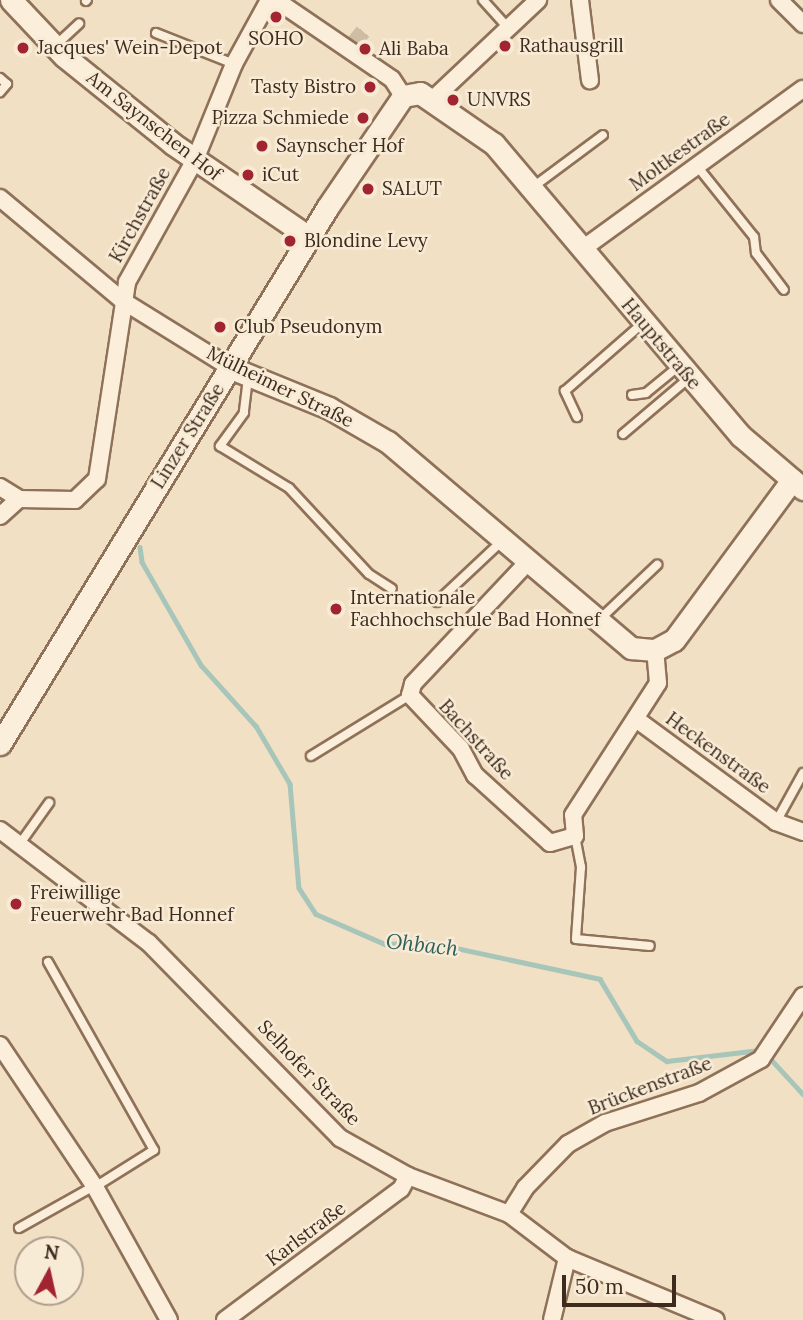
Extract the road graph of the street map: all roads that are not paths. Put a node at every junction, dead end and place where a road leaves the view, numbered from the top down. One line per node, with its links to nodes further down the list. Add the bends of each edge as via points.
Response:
1 (10, 0): 12 (main road, Am Saynschen Hof)
2 (269, 0): 13 (street, Kirchstraße)
3 (275, 0): 18 (street, via 392,79)
4 (483, 0): 10 (lane)
5 (538, 0): 10 (street)
6 (580, 0): 15 (street)
7 (786, 3): 9 (street)
8 (79, 24): 12 (lane)
9 (803, 24)
10 (507, 27): 19 (street)
11 (156, 33): 13 (lane)
12 (55, 47): 21 (main road, Am Saynschen Hof)
13 (234, 64): 21 (street, Kirchstraße)
14 (0, 78): 17 (lane, via 7,84)
15 (590, 80)
16 (803, 89): 22 (street, Moltkestraße)
17 (0, 92)
18 (403, 96): 19 (main road, Hauptstraße, via 420,93); 25 (main road, Linzer Straße)
19 (432, 100): 23 (main road, Hauptstraße, via 494,144)
20 (603, 135): 23 (lane)
21 (195, 160): 25 (main road, Am Saynschen Hof); 28 (street, Kirchstraße, via 127,282)
22 (697, 166): 26 (street, Moltkestraße); 27 (lane, via 754,237 756,253)
23 (533, 187): 26 (main road, Hauptstraße)
24 (0, 198): 28 (street, Mülheimer Straße)
25 (309, 237): 30 (main road, Linzer Straße)
26 (581, 250): 29 (main road, Hauptstraße)
27 (785, 290)
28 (123, 301): 30 (street, Mülheimer Straße); 37 (street, Kirchstraße, via 97,480 75,500)
29 (643, 323): 31 (main road, Hauptstraße); 33 (lane, via 603,363 565,391)
30 (240, 372): 39 (main road, Mülheimer Straße, via 330,408 388,442); 42 (lane, via 244,414 219,446 289,488 369,574); 48 (main road, Linzer Straße)
31 (684, 372): 32 (lane, via 646,393); 34 (lane); 35 (main road, Hauptstraße)
32 (632, 395)
33 (577, 417)
34 (623, 434)
35 (797, 485): 45 (main road, via 681,632)
36 (0, 486): 37 (street)
37 (19, 499): 38 (street)
38 (0, 516)
39 (501, 541): 40 (main road, Mülheimer Straße); 43 (lane)
40 (526, 564): 44 (main road, Mülheimer Straße); 46 (street, via 413,684)
41 (657, 565): 44 (lane)
42 (392, 589)
43 (436, 602)
44 (595, 624): 45 (main road, Mülheimer Straße, via 623,646)
45 (655, 650): 47 (street, via 658,683)
46 (410, 695): 49 (lane); 55 (street, Bachstraße, via 461,749 475,775 550,843)
47 (636, 719): 52 (street, Heckenstraße); 55 (street, via 573,815)
48 (0, 744)
49 (311, 756)
50 (803, 773): 52 (lane, Heckenstraße)
51 (49, 803): 56 (lane)
52 (776, 821): 54 (street, Heckenstraße)
53 (0, 830): 56 (street, Selhofer Straße)
54 (803, 832)
55 (575, 836): 57 (lane, via 582,867 576,939)
56 (19, 845): 61 (street, Selhofer Straße, via 201,990 340,1139)
57 (650, 946)
58 (48, 962): 62 (lane, via 154,1150)
59 (803, 996): 63 (street, Brückenstraße, via 764,1054 699,1093 605,1123 568,1144 525,1188)
60 (0, 1045): 62 (street)
61 (408, 1176): 63 (street, Selhofer Straße); 67 (street, Karlstraße, via 401,1189)
62 (95, 1186): 64 (lane); 66 (street)
63 (509, 1214): 65 (street, Selhofer Straße)
64 (19, 1228)
65 (567, 1258): 68 (street); 69 (street, Selhofer Straße)
66 (169, 1320)
67 (225, 1320)
68 (552, 1320)
69 (716, 1320)

